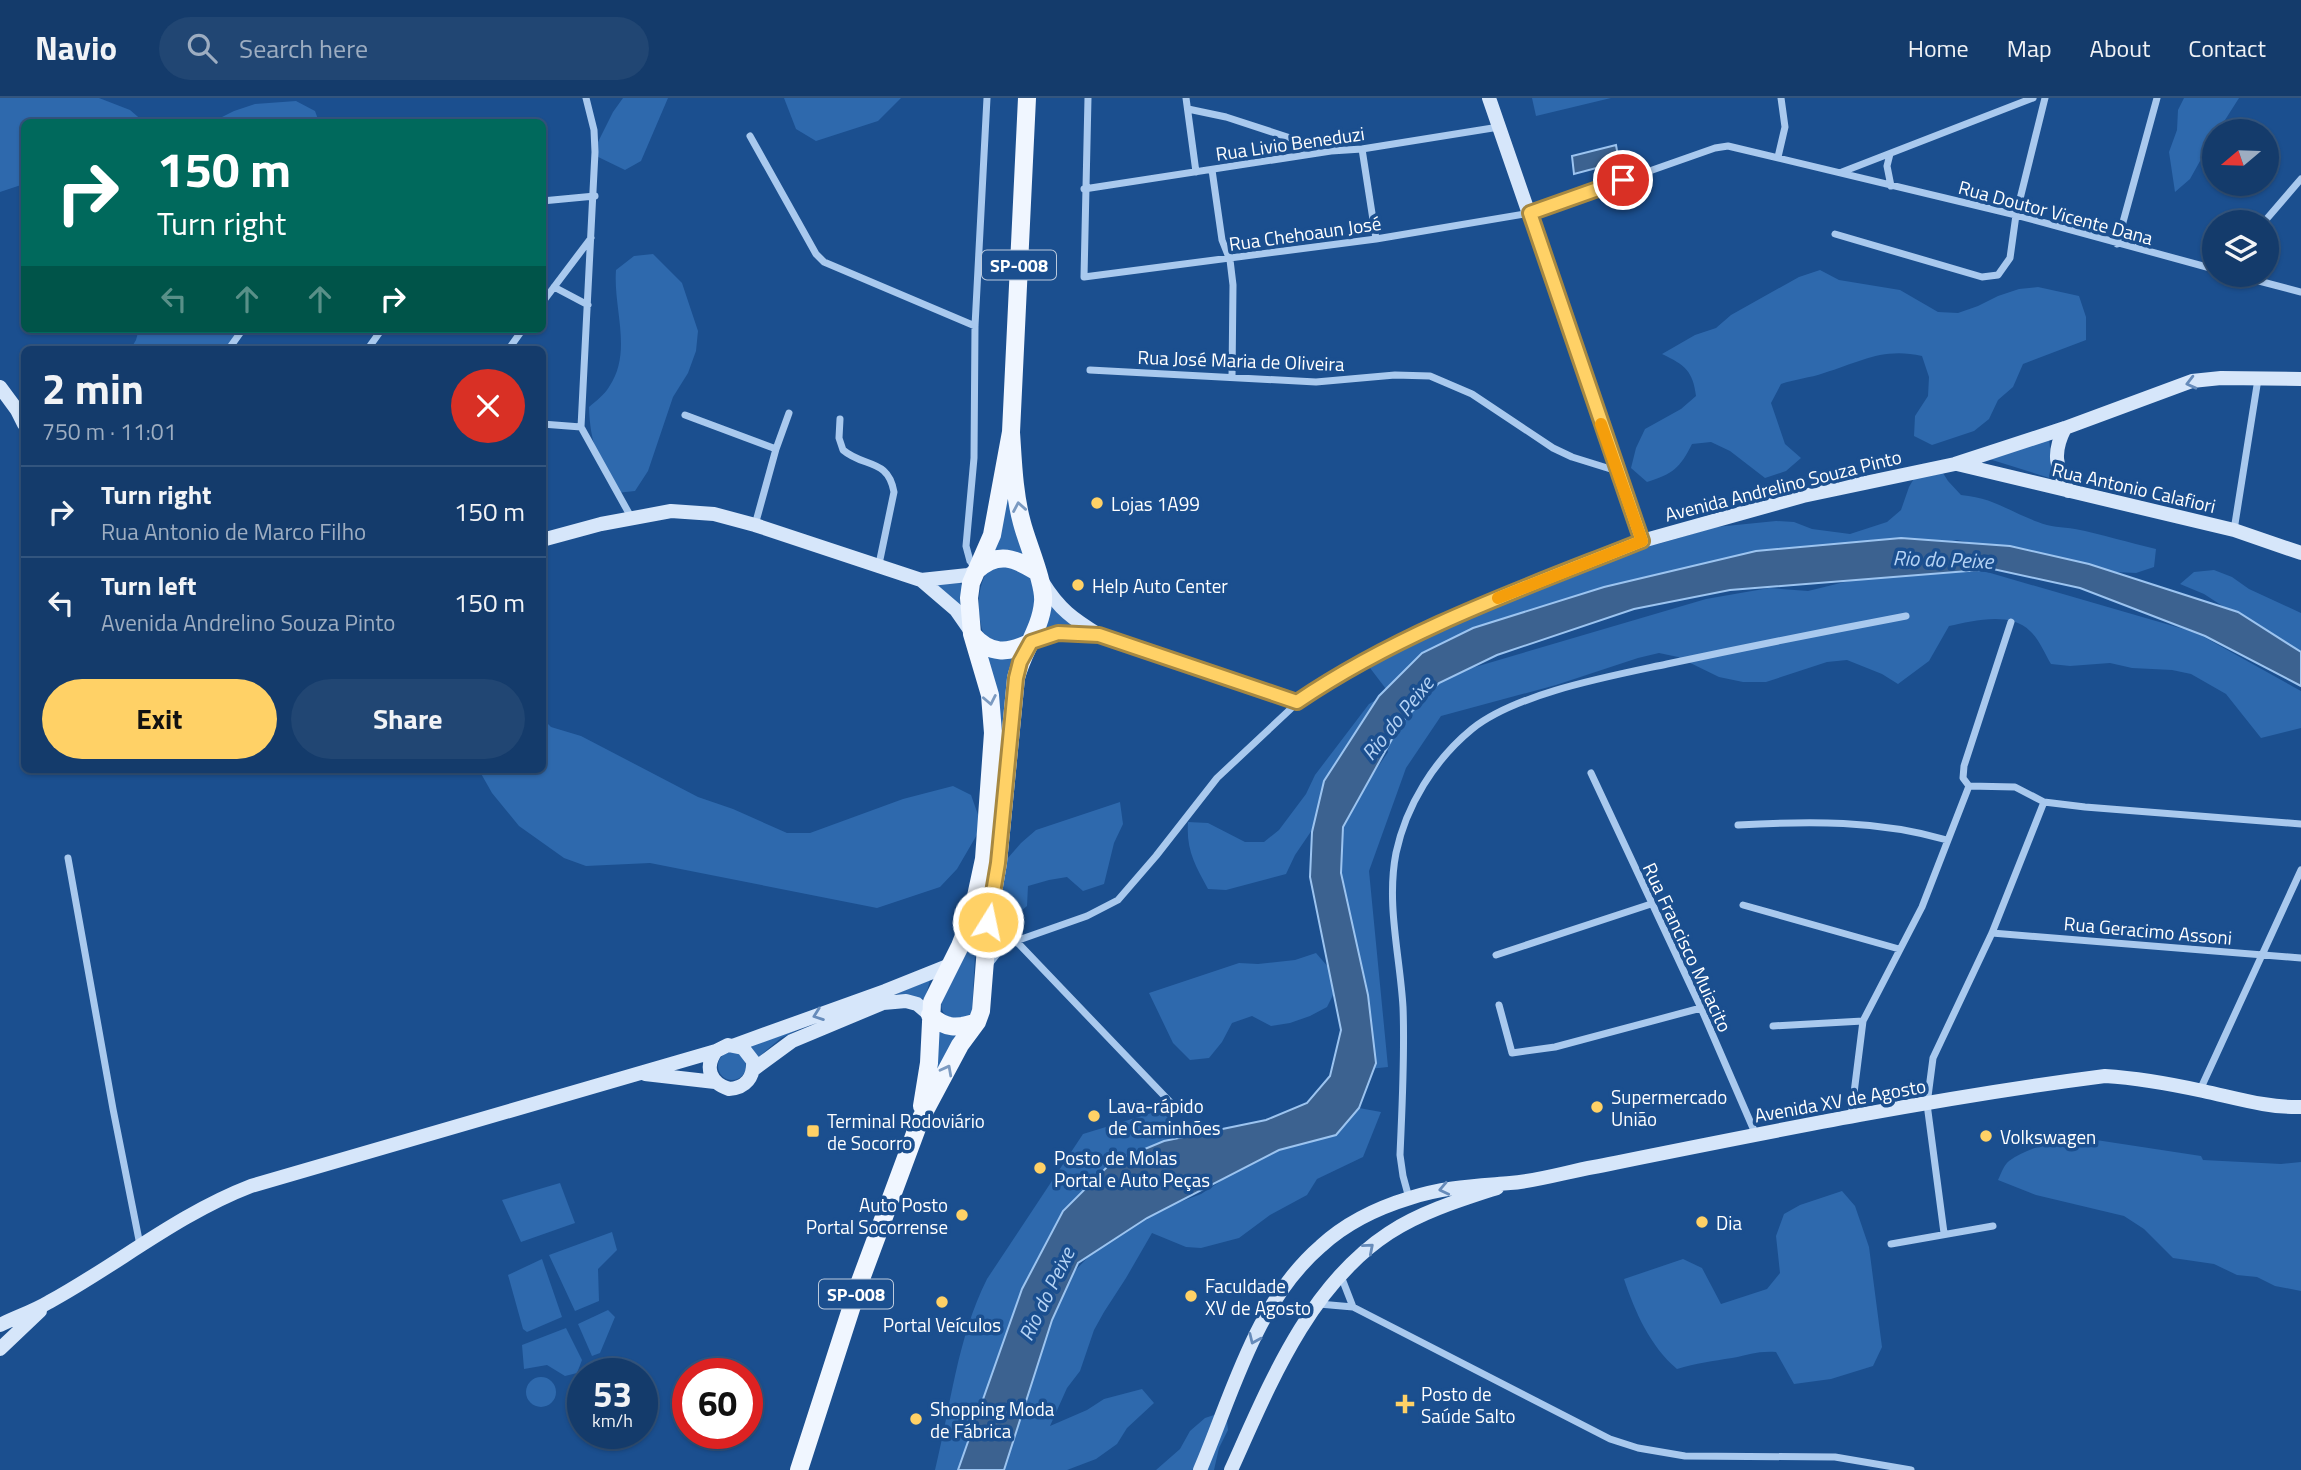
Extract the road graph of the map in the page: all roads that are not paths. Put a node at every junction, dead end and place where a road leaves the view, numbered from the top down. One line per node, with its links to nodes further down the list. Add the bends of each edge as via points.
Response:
1 (586, 98): 24 (street, via 594,130)
2 (987, 98): 40 (street)
3 (1027, 98): 53 (main road, SP-008)
4 (1087, 98): 23 (street)
5 (1186, 98): 11 (street)
6 (1489, 98): 12 (street)
7 (1782, 98): 17 (street, via 1785,127)
8 (2033, 98): 16 (street)
9 (2045, 98): 28 (street)
10 (2157, 98): 32 (street)
11 (1188, 109): 15 (street); 19 (street)
12 (1500, 127): 14 (street, Rua Livio Beneduzi); 27 (street)
13 (750, 136): 40 (street, via 824,262)
14 (1362, 149): 15 (street, Rua Livio Beneduzi); 31 (street)
15 (1331, 151): 18 (street, Rua Livio Beneduzi)
16 (1890, 154): 20 (street); 22 (street)
17 (1779, 157): 20 (street, Rua Doutor Vicente Dana); 27 (street, Rua Chehoaun José, via 1741,147 1715,148)
18 (1212, 170): 19 (street, Rua Livio Beneduzi); 33 (street, via 1222,240)
19 (1196, 172): 23 (street, Rua Livio Beneduzi)
20 (1842, 172): 22 (street, Rua Doutor Vicente Dana)
21 (2301, 179): 26 (street)
22 (1891, 186): 28 (street, Rua Doutor Vicente Dana)
23 (1084, 189): 33 (street, Rua Chehoaun José, via 1084,277)
24 (595, 196): 25 (street); 30 (street)
25 (546, 201)
26 (2274, 210)
27 (1530, 213): 31 (street, Rua Chehoaun José); 56 (street)
28 (2016, 215): 29 (street, via 2010,258 1992,278); 32 (street, Rua Doutor Vicente Dana)
29 (1835, 234)
30 (592, 237): 35 (street); 39 (street)
31 (1376, 239): 33 (street, Rua Chehoaun José)
32 (2117, 244): 34 (street, Rua Doutor Vicente Dana)
33 (1230, 260): 42 (street)
34 (2202, 266)
35 (554, 286): 38 (street); 39 (street)
36 (2279, 286): 37 (street)
37 (2301, 292)
38 (546, 297)
39 (588, 306): 51 (street)
40 (975, 326): 65 (street, via 974,458 966,546)
41 (1090, 370): 42 (street, Rua José Maria de Oliveira)
42 (1232, 377): 56 (street, Rua José Maria de Oliveira, via 1324,382 1430,376 1472,394 1553,448)
43 (2258, 379): 44 (street, Avenida Andrelino Souza Pinto); 52 (street, Avenida Andrelino Souza Pinto, one-way to 52, via 2192,381); 60 (street)
44 (2301, 379)
45 (0, 387): 48 (street)
46 (789, 413): 54 (street)
47 (685, 415): 54 (street)
48 (21, 418)
49 (840, 419): 64 (street, via 843,450 881,468 892,482 894,492)
50 (546, 424): 51 (street)
51 (581, 427): 58 (street)
52 (2065, 428): 55 (street, Avenida Andrelino Souza Pinto); 57 (street, via 2056,457)
53 (1010, 432): 65 (main road, SP-008, via 992,536); 66 (main road, SP-008, one-way to 53, via 1021,521)
54 (776, 449): 59 (street)
55 (1955, 464): 57 (street, Rua Antonio Calafiori); 62 (street, Avenida Andrelino Souza Pinto, via 1802,496)
56 (1618, 472): 62 (street)
57 (2068, 491): 60 (street, Rua Antonio Calafiori)
58 (632, 518): 59 (street, via 695,512); 61 (street)
59 (755, 525): 64 (street)
60 (2234, 530): 63 (street, Rua Antonio Calafiori)
61 (546, 539)
62 (1642, 541): 73 (street, Avenida Andrelino Souza Pinto, via 1482,604 1389,647)
63 (2301, 554)
64 (879, 564): 67 (street)
65 (977, 570): 66 (main road, via 986,562 1013,559); 67 (street, via 968,576); 70 (main road, SP-008, via 969,598)
66 (1037, 572): 71 (street, via 1070,618); 72 (main road, SP-008, via 1044,598)
67 (921, 580): 70 (street, via 956,610)
68 (1906, 616): 112 (street, via 1602,678 1500,713 1473,729 1449,752 1426,780 1405,821 1393,882 1403,1019 1400,1155)
69 (2011, 622): 75 (street, via 1964,766 1963,778)
70 (972, 634): 72 (main road, via 981,645 993,649 1016,650); 91 (main road, SP-008, one-way to 91, via 991,704 991,785 978,893)
71 (1099, 635): 72 (street, via 1058,633); 73 (street)
72 (1031, 642): 84 (main road, SP-008, via 1016,678)
73 (1297, 702): 86 (street, Avenida Andrelino Souza Pinto, via 1217,778 1118,900)
74 (1591, 773): 82 (street, Rua Francisco Muiacito)
75 (1969, 786): 76 (street, via 2015,787); 79 (street)
76 (2044, 802): 77 (street); 85 (street)
77 (2301, 824)
78 (1738, 825): 79 (street, via 1849,823 1912,830)
79 (1947, 840): 87 (street, via 1922,907)
80 (68, 858): 117 (street)
81 (2301, 870): 89 (street)
82 (1651, 904): 88 (street); 94 (street, Rua Francisco Muiacito)
83 (1743, 905): 87 (street)
84 (988, 922): 86 (street); 92 (main road, SP-008)
85 (1992, 933): 89 (street, Rua Geracimo Assoni); 106 (street, via 1933,1058)
86 (1016, 941): 92 (street, Avenida Andrelino Souza Pinto, via 1001,949); 105 (street)
87 (1899, 950): 96 (street)
88 (1496, 955)
89 (2262, 955): 90 (street, Rua Geracimo Assoni); 104 (street)
90 (2301, 958)
91 (950, 964): 95 (main road, SP-008); 99 (street, one-way to 99)
92 (983, 974): 97 (main road, SP-008)
93 (1499, 1005): 94 (street, via 1512,1054)
94 (1701, 1008): 110 (street, Rua Francisco Muiacito)
95 (930, 1015): 97 (main road, via 948,1027); 101 (street, via 906,1001 883,1003 792,1041); 109 (main road, SP-008, via 929,1063)
96 (1863, 1021): 98 (street); 108 (street)
97 (977, 1022): 109 (main road, SP-008, one-way to 97)
98 (1773, 1026)
99 (735, 1045): 100 (street); 101 (street, via 749,1053)
100 (716, 1051): 102 (street); 103 (street, via 709,1063)
101 (754, 1069): 103 (street, via 736,1089)
102 (637, 1073): 103 (street); 117 (street, via 251,1186)
103 (715, 1082)
104 (2200, 1090): 106 (street, Avenida XV de Agosto, via 2105,1076); 107 (street, Avenida XV de Agosto, via 2261,1104)
105 (1172, 1104)
106 (1927, 1104): 108 (street, Avenida XV de Agosto); 115 (street)
107 (2301, 1107)
108 (1851, 1118): 110 (street, Avenida XV de Agosto)
109 (920, 1120): 124 (main road, SP-008, via 858,1287)
110 (1756, 1135): 111 (street, Avenida XV de Agosto)
111 (1511, 1183): 112 (street, Avenida XV de Agosto, one-way to 112, via 1464,1185); 113 (street)
112 (1409, 1198): 113 (street); 125 (street, Avenida XV de Agosto, one-way to 125, via 1335,1234 1283,1288 1260,1325)
113 (1416, 1219): 118 (street, one-way to 113, via 1376,1242)
114 (1993, 1226): 115 (street)
115 (1944, 1233): 116 (street)
116 (1891, 1244)
117 (140, 1245): 119 (street)
118 (1341, 1276): 120 (street); 121 (street)
119 (48, 1303): 122 (street); 123 (street)
120 (1318, 1304): 121 (street); 126 (street, via 1283,1357)
121 (1353, 1307): 127 (street, via 1582,1426 1638,1448 1685,1456 1835,1457)
122 (0, 1325)
123 (0, 1349)
124 (799, 1470)
125 (1200, 1470)
126 (1231, 1470)
127 (1911, 1470)

